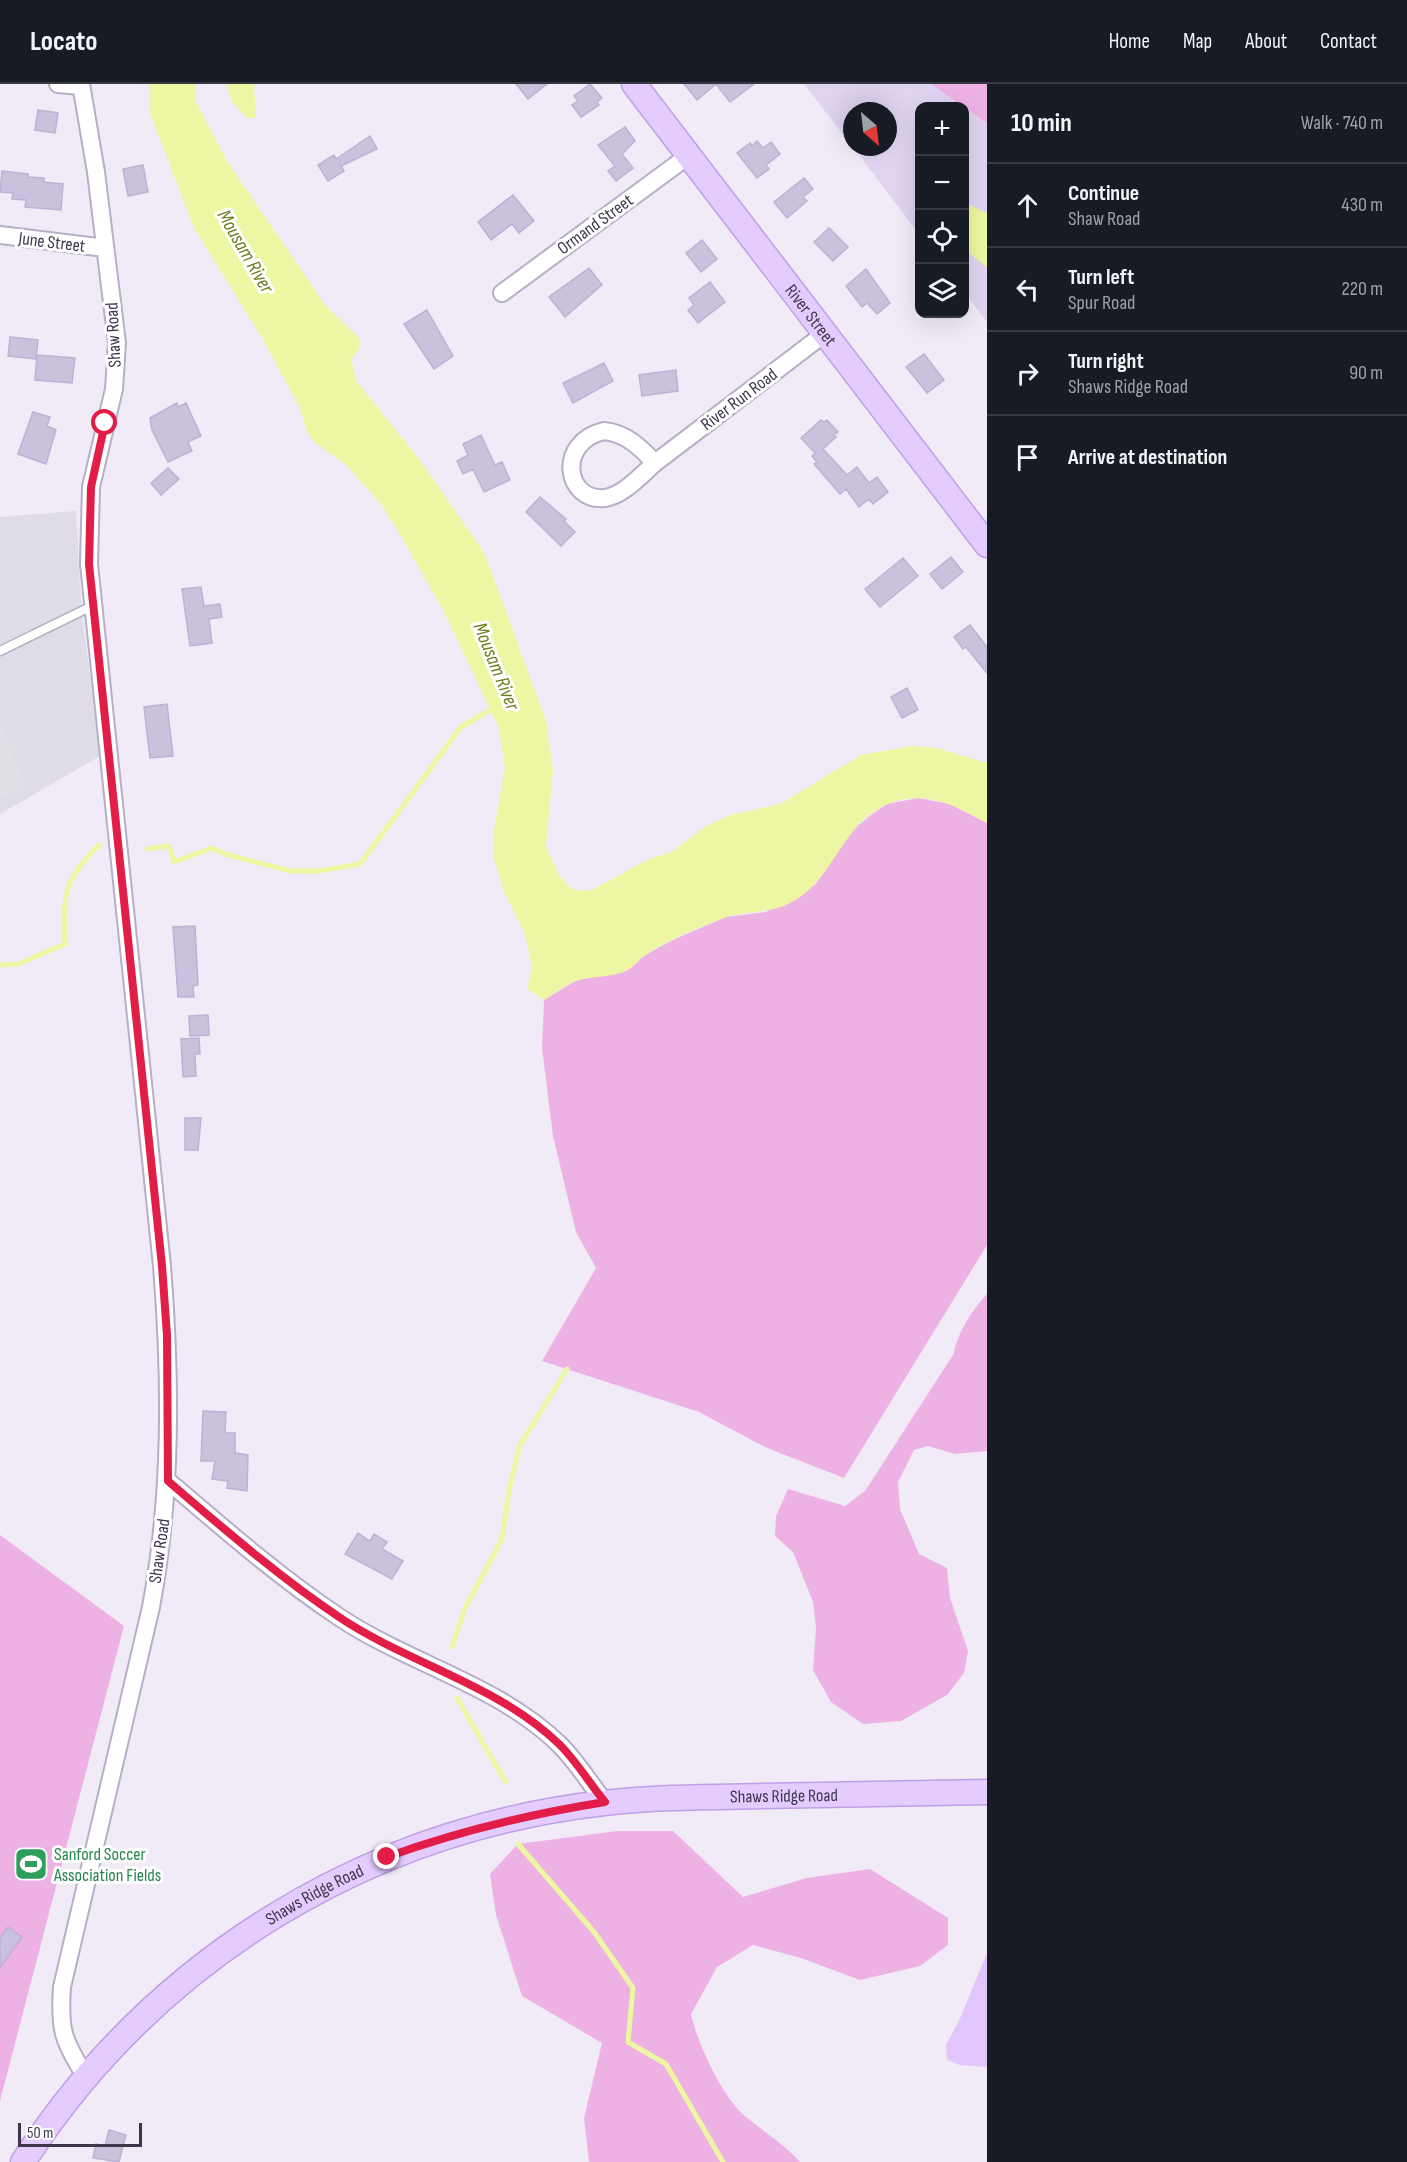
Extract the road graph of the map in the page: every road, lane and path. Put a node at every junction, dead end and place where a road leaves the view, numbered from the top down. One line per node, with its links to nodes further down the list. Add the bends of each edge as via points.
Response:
1 (58, 84): 3 (street)
2 (634, 84): 4 (main road, River Street)
3 (81, 85): 6 (street, Shaw Road)
4 (688, 156): 7 (street, Ormand Street); 8 (main road, River Street)
5 (0, 235): 6 (street, June Street)
6 (105, 248): 11 (street, Shaw Road, via 117,354 114,389 91,487 88,524)
7 (502, 293)
8 (824, 334): 9 (street, River Run Road); 10 (main road, River Street)
9 (655, 463): 9 (street, River Run Road, via 638,444 604,431 580,443 572,458 572,475 585,492 605,498 626,488)
10 (987, 545)
11 (92, 606): 12 (lane); 13 (street, Shaw Road, via 162,1266 167,1335)
12 (0, 651)
13 (168, 1481): 15 (street, via 340,1618 513,1709 560,1745); 16 (street, Shaw Road, via 151,1607 62,1987 62,2036)
14 (987, 1792): 15 (main road, Shaws Ridge Road)
15 (605, 1802): 16 (main road, Shaws Ridge Road, via 530,1814 443,1837 387,1857 306,1896 203,1966 159,2002)
16 (85, 2076): 17 (main road, Shaws Ridge Road)
17 (23, 2162)

